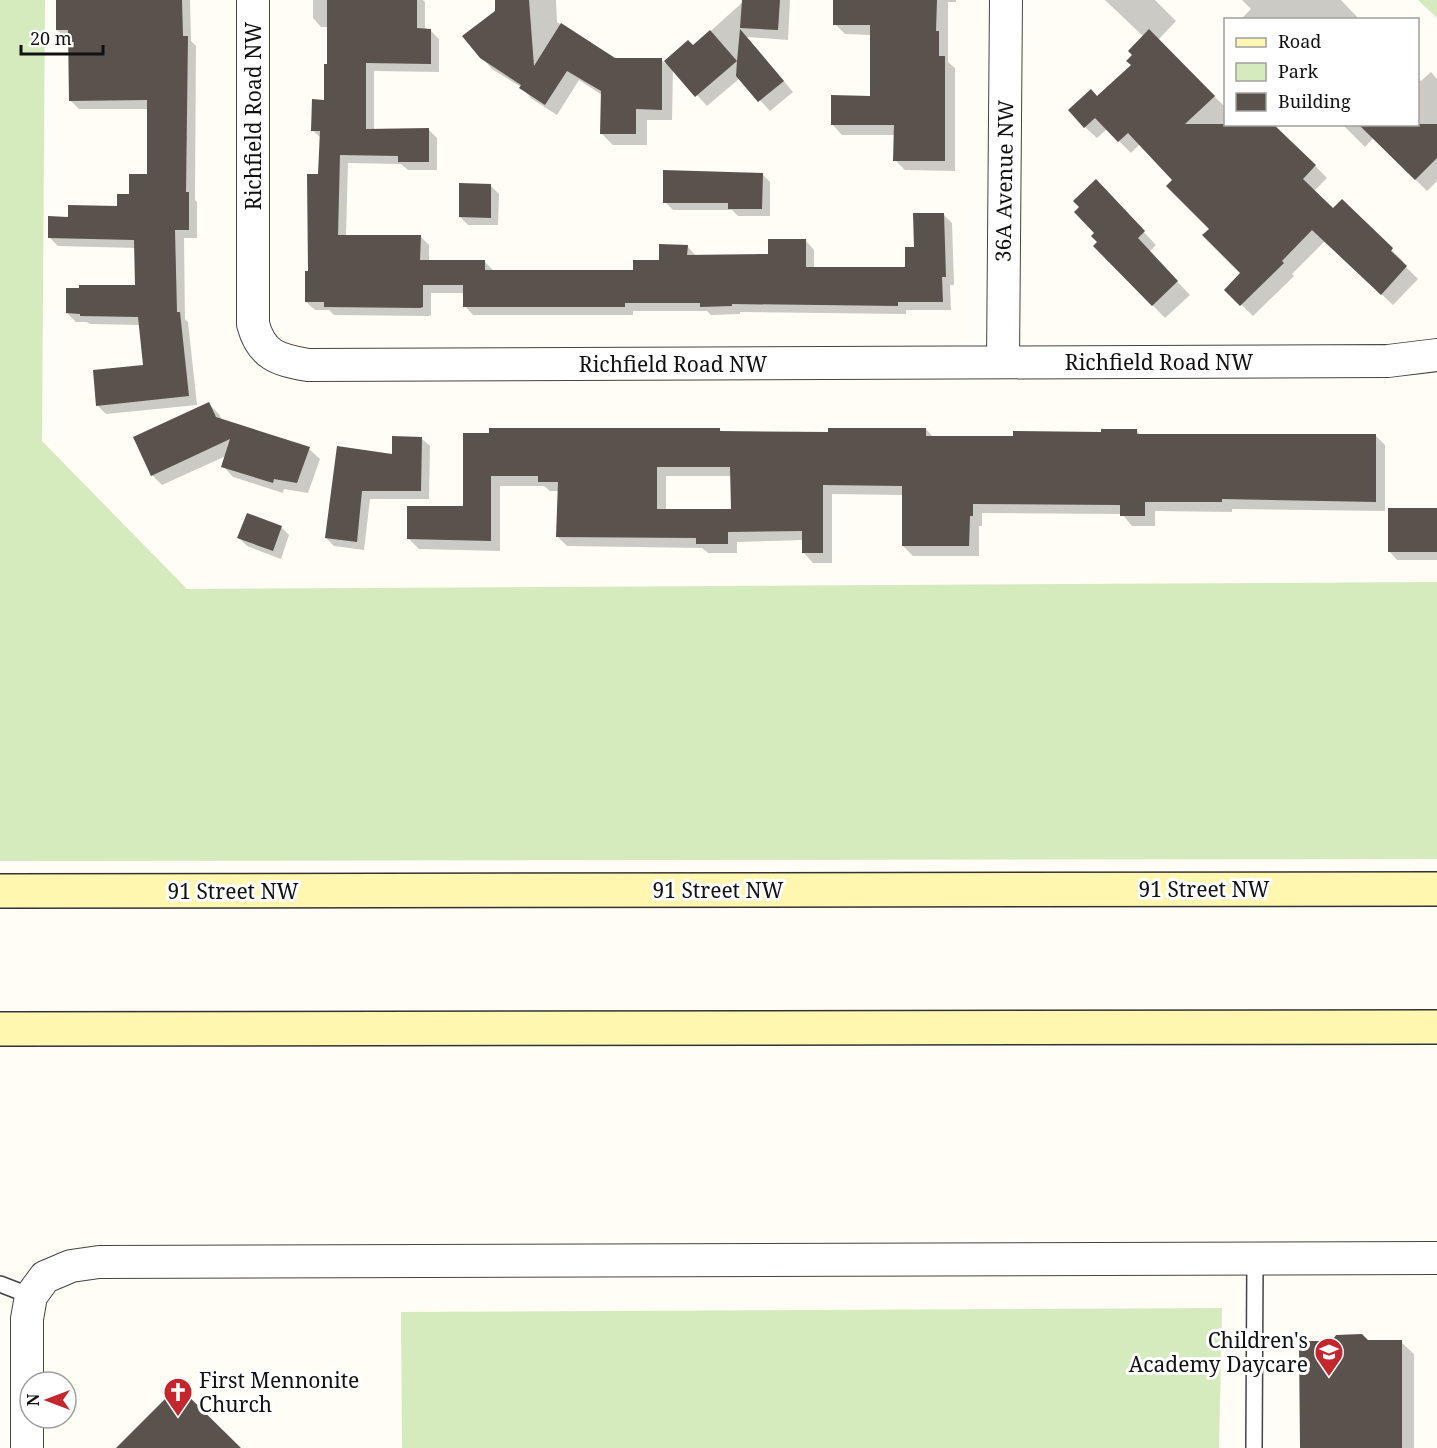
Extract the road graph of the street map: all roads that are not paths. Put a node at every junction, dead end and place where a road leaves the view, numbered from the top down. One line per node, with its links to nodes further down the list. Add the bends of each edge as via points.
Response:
1 (253, 0): 4 (street, Richfield Road NW, via 253,324 257,340 285,361 308,365)
2 (1006, 0): 4 (street, 36A Avenue NW)
3 (1437, 356): 4 (street, Richfield Road NW, via 1388,360)
4 (1003, 362)
5 (1437, 889): 6 (main road, 91 Street NW)
6 (0, 891)
7 (1437, 1027): 8 (main road)
8 (0, 1029)
9 (1255, 1258): 10 (street); 12 (street, via 99,1262 71,1266); 14 (lane)
10 (1437, 1258)
11 (0, 1284): 12 (lane)
12 (38, 1287): 13 (street, via 27,1319)
13 (27, 1448)
14 (1254, 1448)

